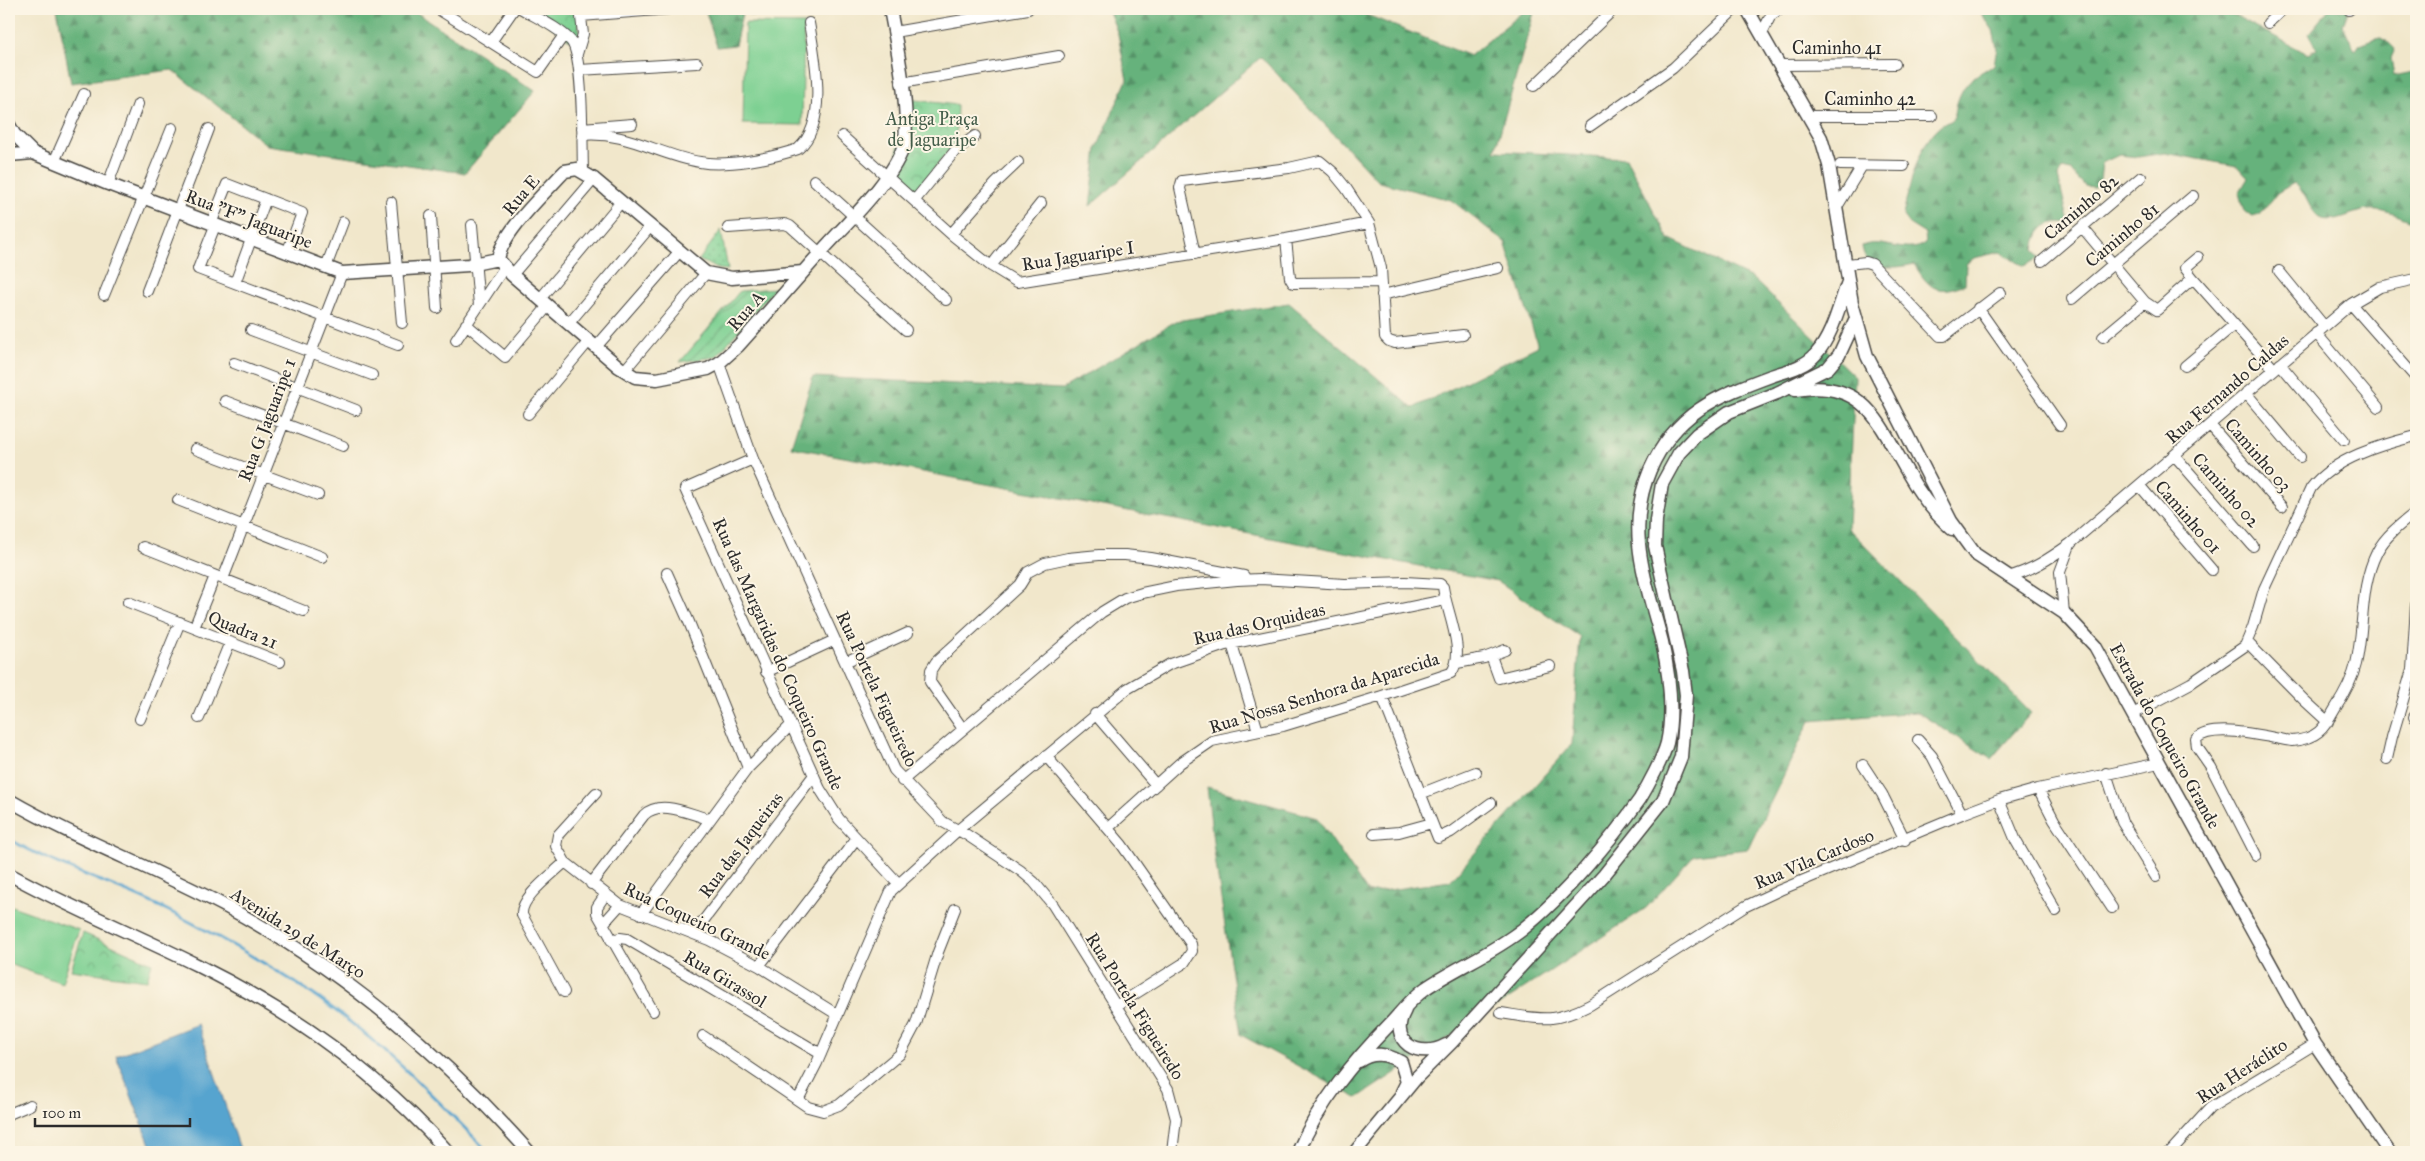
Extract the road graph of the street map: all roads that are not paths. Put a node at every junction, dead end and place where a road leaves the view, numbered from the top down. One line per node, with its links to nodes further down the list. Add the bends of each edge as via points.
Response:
1 (514, 9): 19 (street)
2 (522, 9): 13 (street)
3 (670, 9): 12 (street)
4 (890, 9): 16 (main road)
5 (1028, 9): 16 (street)
6 (1614, 9): 27 (street)
7 (1736, 9): 33 (street, via 1673,68)
8 (1747, 9): 17 (main road, Estrada do Coqueiro Grande)
9 (1780, 9): 17 (street, via 1771,15)
10 (2284, 9): 15 (street)
11 (443, 10): 19 (street)
12 (581, 12): 20 (street, via 582,34)
13 (538, 13): 18 (street)
14 (809, 23): 37 (street, via 817,65 817,88 813,128 798,149 774,156 701,162 616,135)
15 (2268, 23)
16 (894, 32): 26 (main road)
17 (1762, 33): 24 (main road, Estrada do Coqueiro Grande)
18 (564, 35): 19 (street, via 538,72); 20 (street)
19 (491, 42)
20 (577, 54): 25 (street)
21 (1059, 56): 26 (street)
22 (697, 64): 25 (street)
23 (1895, 64): 24 (street, Caminho 41)
24 (1780, 65): 30 (main road, Estrada do Coqueiro Grande)
25 (578, 70): 37 (street)
26 (902, 83): 48 (main road, via 904,143)
27 (1534, 86)
28 (84, 94): 42 (street)
29 (138, 104): 52 (street)
30 (1809, 116): 31 (street, Caminho 42); 60 (main road, Estrada do Coqueiro Grande, via 1827,157)
31 (1932, 116)
32 (632, 124): 37 (street)
33 (1590, 126)
34 (9, 128): 40 (main road, Rua "F" Jaguaripe)
35 (172, 128): 54 (street)
36 (209, 130): 61 (street)
37 (582, 131): 47 (street)
38 (842, 136): 48 (street, Rua Jaguaripe I)
39 (975, 136): 56 (street, via 955,151)
40 (33, 153): 41 (main road); 42 (main road, Rua "F" Jaguaripe)
41 (9, 155)
42 (54, 162): 52 (main road, Rua "F" Jaguaripe)
43 (1018, 162): 71 (street)
44 (1840, 165): 45 (street)
45 (1862, 166): 46 (street); 60 (street)
46 (1904, 166)
47 (583, 171): 50 (main road, Rua A); 85 (main road, Rua E, via 571,169 560,176 508,238 499,253)
48 (887, 176): 56 (street, Rua Jaguaripe I); 63 (main road)
49 (2141, 177): 69 (street, Caminho 82)
50 (594, 179): 58 (main road, Rua A); 85 (street)
51 (814, 180): 63 (street)
52 (108, 184): 54 (main road, Rua "F" Jaguaripe)
53 (2193, 196): 82 (street, Caminho 81)
54 (144, 199): 61 (main road, Rua "F" Jaguaripe); 100 (street)
55 (266, 199): 66 (street, via 227,184); 72 (street); 75 (street, via 302,213)
56 (915, 200): 71 (street, Rua Jaguaripe I)
57 (391, 202): 89 (street)
58 (621, 202): 68 (main road, Rua A); 105 (street)
59 (1041, 204): 83 (street)
60 (1837, 207): 81 (main road, Estrada do Coqueiro Grande)
61 (178, 211): 66 (main road, Rua "F" Jaguaripe); 98 (street)
62 (431, 216): 86 (street)
63 (853, 216): 76 (main road); 103 (street)
64 (343, 222): 84 (street)
65 (1369, 223): 73 (street, Rua Jaguaripe I); 77 (street, via 1346,188 1320,161 1289,168 1189,179 1182,181 1180,188); 96 (street, via 1381,268)
66 (213, 225): 72 (main road, Rua "F" Jaguaripe); 97 (street, via 198,269)
67 (472, 225): 80 (street)
68 (650, 227): 74 (main road, Rua A); 114 (street)
69 (2082, 227): 79 (street, Caminho 82); 82 (street)
70 (728, 228): 76 (street, via 785,224)
71 (951, 234): 83 (street, Rua Jaguaripe I)
72 (251, 239): 75 (main road, Rua "F" Jaguaripe); 97 (street)
73 (1286, 239): 77 (street, Rua Jaguaripe I); 96 (street, via 1293,283)
74 (679, 252): 92 (main road, Rua A); 122 (street)
75 (287, 253): 84 (main road, Rua "F" Jaguaripe)
76 (819, 254): 90 (main road); 117 (street)
77 (1195, 254): 83 (street, Rua Jaguaripe I, via 1017,282)
78 (2198, 256): 93 (street, via 2185,268)
79 (2042, 261)
80 (475, 264): 85 (main road, Rua "F" Jaguaripe); 86 (main road, Rua "F" Jaguaripe); 107 (street)
81 (1847, 264): 94 (main road, Estrada do Coqueiro Grande); 109 (street, via 1872,264 1940,336)
82 (2113, 264): 102 (street, Caminho 81); 104 (street)
83 (991, 266)
84 (326, 267): 91 (main road, Rua "F" Jaguaripe)
85 (505, 267): 105 (main road, Rua A); 107 (street)
86 (436, 268): 89 (main road, Rua "F" Jaguaripe); 108 (street)
87 (1498, 268): 101 (street)
88 (2279, 270): 118 (street)
89 (398, 271): 91 (main road, Rua "F" Jaguaripe); 112 (street)
90 (803, 272): 92 (main road, Rua A, via 732,278); 126 (main road, Rua A)
91 (342, 273): 110 (street, Rua G Jaguaripe 1)
92 (706, 273): 129 (street)
93 (2193, 278): 104 (street, via 2157,310); 115 (street)
94 (1849, 279): 111 (main road, Estrada do Coqueiro Grande); 238 (main road, via 1828,336 1816,355 1804,364 1729,392 1704,405 1684,421 1650,471 1642,498 1639,557 1662,642 1669,683 1670,716 1666,745 1641,796 1560,895 1522,930)
95 (2416, 279): 106 (street, Rua Fernando Caldas, via 2380,287)
96 (1381, 282): 101 (street)
97 (235, 283): 110 (street)
98 (147, 291)
99 (2000, 293): 109 (street)
100 (104, 295)
101 (1382, 295): 119 (street, via 1384,332 1389,341 1396,343)
102 (2072, 299)
103 (946, 300)
104 (2145, 302): 120 (street)
105 (544, 303): 113 (street, via 505,358); 114 (main road, Rua A)
106 (2351, 304): 118 (street, Rua Fernando Caldas); 131 (street)
107 (478, 305): 113 (street)
108 (438, 308)
109 (1978, 308): 140 (street)
110 (325, 318): 123 (street); 124 (street, Rua G Jaguaripe 1)
111 (1856, 318): 133 (main road, via 1839,355 1828,368); 156 (main road, Estrada do Coqueiro Grande, via 1879,382)
112 (402, 323)
113 (466, 324): 121 (street)
114 (569, 324): 122 (main road, Rua A)
115 (2234, 325): 127 (street); 128 (street)
116 (251, 330): 124 (street)
117 (906, 330)
118 (2320, 330): 128 (street, Rua Fernando Caldas); 136 (street)
119 (1463, 335)
120 (2102, 337)
121 (456, 340)
122 (593, 344): 129 (main road, Rua A); 138 (street)
123 (398, 345)
124 (311, 353): 130 (street); 132 (street, Rua G Jaguaripe 1)
125 (234, 363): 132 (street)
126 (719, 363): 129 (main road, Rua A, via 708,369 657,379 635,377); 148 (street, Rua Portela Figueiredo)
127 (2185, 366)
128 (2277, 367): 134 (street, Rua Fernando Caldas); 143 (street)
129 (624, 371)
130 (372, 375)
131 (2416, 378)
132 (298, 388): 137 (street); 139 (street, Rua G Jaguaripe 1)
133 (1777, 393): 156 (main road, via 1813,387 1832,388 1869,409 1884,428 1930,509); 244 (main road, via 1729,412 1696,434 1679,453 1662,484 1655,546 1686,695 1681,757 1663,801 1604,875)
134 (2246, 393): 141 (street, Rua Fernando Caldas); 147 (street)
135 (225, 401): 139 (street)
136 (2378, 407)
137 (356, 410)
138 (528, 414)
139 (284, 424): 144 (street); 149 (street, Rua G Jaguaripe 1)
140 (2060, 425)
141 (2210, 425): 146 (street, Rua Fernando Caldas); 153 (street, Caminho 03)
142 (2416, 436): 178 (street, via 2360,454 2318,478 2310,488 2264,589)
143 (2344, 440)
144 (342, 446)
145 (195, 449): 149 (street)
146 (2175, 456): 150 (street, Rua Fernando Caldas); 158 (street, Caminho 02)
147 (2300, 457)
148 (753, 459): 176 (street, Rua Portela Figueiredo); 186 (street, Rua das Margaridas do Coqueiro Grande, via 685,490)
149 (264, 475): 151 (street); 155 (street, Rua G Jaguaripe 1)
150 (2139, 485): 157 (street, Rua Fernando Caldas); 162 (street, Caminho 01)
151 (318, 495)
152 (178, 500): 155 (street)
153 (2282, 507)
154 (2416, 512): 192 (street, via 2377,550 2362,606 2356,664 2351,681)
155 (244, 526): 160 (street); 166 (street, Rua G Jaguaripe 1)
156 (1961, 538): 165 (main road, Estrada do Coqueiro Grande, via 1975,554)
157 (2070, 544): 161 (street, Rua Fernando Caldas); 163 (street, Rua Fernando Caldas)
158 (2253, 546)
159 (143, 548): 166 (street)
160 (322, 557)
161 (2044, 563): 163 (street); 165 (street, Rua Fernando Caldas)
162 (2212, 570)
163 (2060, 572): 172 (street, Rua Fernando Caldas)
164 (666, 573): 201 (street)
165 (2008, 577): 172 (main road, Estrada do Coqueiro Grande)
166 (219, 578): 171 (street); 174 (street, Rua G Jaguaripe 1)
167 (1260, 578): 168 (street, Rua Nossa Senhora da Aparecida, via 1345,584 1440,584); 194 (street, Rua Nossa Senhora da Aparecida, via 1176,586 1142,593 1112,605); 194 (street, via 1125,555 1068,558 1034,568 931,670 930,682)
168 (1445, 600): 179 (street, Rua das Orquideas); 184 (street, Rua Nossa Senhora da Aparecida, via 1454,628)
169 (128, 602): 173 (street, Quadra 21)
170 (2416, 605): 198 (street, via 2412,670)
171 (304, 611)
172 (2064, 613): 189 (main road, Estrada do Coqueiro Grande, via 2095,646)
173 (180, 622): 174 (street, Quadra 21); 191 (street)
174 (194, 628): 177 (street, Quadra 21)
175 (908, 633): 183 (street)
176 (835, 640): 183 (street, Rua Portela Figueiredo); 186 (street)
177 (230, 642): 182 (street, Quadra 21); 190 (street)
178 (2248, 642): 189 (street, via 2240,651 2191,683); 192 (street)
179 (1232, 644): 188 (street, Rua das Orquideas, via 1155,671); 195 (street)
180 (1505, 650): 181 (street)
181 (1490, 656): 184 (street); 185 (street, via 1499,678)
182 (280, 662)
183 (845, 662): 205 (street, Rua Portela Figueiredo)
184 (1457, 663): 187 (street, Rua Nossa Senhora da Aparecida, via 1451,673)
185 (1550, 666)
186 (766, 672): 193 (street, Rua das Margaridas do Coqueiro Grande)
187 (1382, 696): 195 (street, Rua Nossa Senhora da Aparecida); 209 (street)
188 (1095, 714): 197 (street, Rua das Orquideas); 206 (street)
189 (2133, 714): 199 (main road, Estrada do Coqueiro Grande)
190 (199, 718)
191 (140, 719)
192 (2328, 722): 221 (street, via 2324,729 2304,740 2221,731 2208,732 2196,739 2197,747)
193 (791, 725): 201 (street); 204 (street, Rua das Margaridas do Coqueiro Grande)
194 (963, 730): 205 (street, Rua Nossa Senhora da Aparecida)
195 (1258, 731): 206 (street, Rua Nossa Senhora da Aparecida, via 1212,741)
196 (1918, 740): 213 (street, via 1945,777)
197 (1046, 756): 216 (street); 217 (street, Rua das Orquideas)
198 (2387, 759)
199 (2160, 763): 203 (street, Rua Vila Cardoso); 245 (main road, Estrada do Coqueiro Grande)
200 (1863, 765): 220 (street)
201 (748, 768): 214 (street)
202 (1476, 772): 209 (street)
203 (2106, 773): 207 (street, Rua Vila Cardoso); 224 (street, via 2122,822)
204 (814, 775): 219 (street, Rua das Margaridas do Coqueiro Grande, via 828,805); 234 (street, Rua das Jaqueiras)
205 (902, 781): 217 (street, Rua Portela Figueiredo, via 942,822)
206 (1156, 785): 216 (street, Rua Nossa Senhora da Aparecida)
207 (2038, 789): 211 (street, Rua Vila Cardoso); 229 (street, via 2054,820)
208 (596, 793): 222 (street, via 558,835 556,846)
209 (1420, 794): 215 (street)
210 (9, 800): 253 (main road, Avenida 29 de Março, via 58,827 221,904 300,950 393,1018 461,1081)
211 (1999, 800): 213 (street, Rua Vila Cardoso); 231 (street, via 2016,841)
212 (1491, 803): 215 (street, via 1438,838)
213 (1962, 814): 220 (street, Rua Vila Cardoso)
214 (709, 819): 226 (street, via 666,807 652,808); 232 (street)
215 (1432, 823): 218 (street, via 1399,832)
216 (1108, 828): 239 (street, via 1183,931 1192,951 1184,963)
217 (958, 830): 225 (street, Rua das Orquideas); 239 (street, Rua Portela Figueiredo, via 1020,871 1044,893)
218 (1374, 834)
219 (856, 839): 225 (street, Rua das Margaridas do Coqueiro Grande); 236 (street)
220 (1905, 840): 241 (street, Rua Vila Cardoso, via 1746,906 1576,1012 1550,1020)
221 (2256, 855)
222 (565, 862): 226 (street, Rua Coqueiro Grande); 237 (street, via 528,897 521,910)
223 (9, 874): 252 (main road, via 198,965 295,1021 326,1041 390,1092)
224 (2156, 877)
225 (898, 883): 242 (street, Rua das Orquideas, via 885,902)
226 (591, 884): 227 (street, Rua Coqueiro Grande)
227 (606, 895): 228 (street, Rua Coqueiro Grande); 233 (street, via 597,907)
228 (620, 905): 232 (street, Rua Coqueiro Grande); 233 (street)
229 (2112, 908)
230 (955, 909): 248 (street, via 916,1024 900,1054 839,1105 816,1110)
231 (2056, 911)
232 (641, 914): 234 (street, Rua Coqueiro Grande)
233 (603, 924): 235 (street)
234 (694, 934): 236 (street, Rua Coqueiro Grande)
235 (611, 940): 240 (street); 246 (street, Rua Girassol, via 626,939)
236 (759, 966): 242 (street, Rua Coqueiro Grande)
237 (564, 992)
238 (1416, 996): 244 (main road, via 1400,1021 1403,1041 1421,1051 1435,1052); 247 (main road)
239 (1116, 1006): 254 (street, Rua Portela Figueiredo, via 1168,1089 1176,1119)
240 (653, 1011)
241 (1501, 1013)
242 (838, 1015): 246 (street, Rua das Orquideas)
243 (703, 1036): 248 (street)
244 (1452, 1042): 249 (main road)
245 (2315, 1044): 257 (street, Rua Heráclito, via 2210,1108); 258 (main road, Estrada do Coqueiro Grande)
246 (821, 1054): 248 (street, Rua das Orquideas)
247 (1352, 1066): 249 (main road, via 1365,1056 1377,1053 1400,1062 1407,1082); 255 (main road, via 1308,1129)
248 (798, 1100)
249 (1396, 1103): 256 (main road)
250 (30, 1106): 251 (street)
251 (9, 1114)
252 (448, 1152)
253 (529, 1152)
254 (1172, 1152)
255 (1298, 1152)
256 (1355, 1152)
257 (2170, 1152)
258 (2389, 1152)

